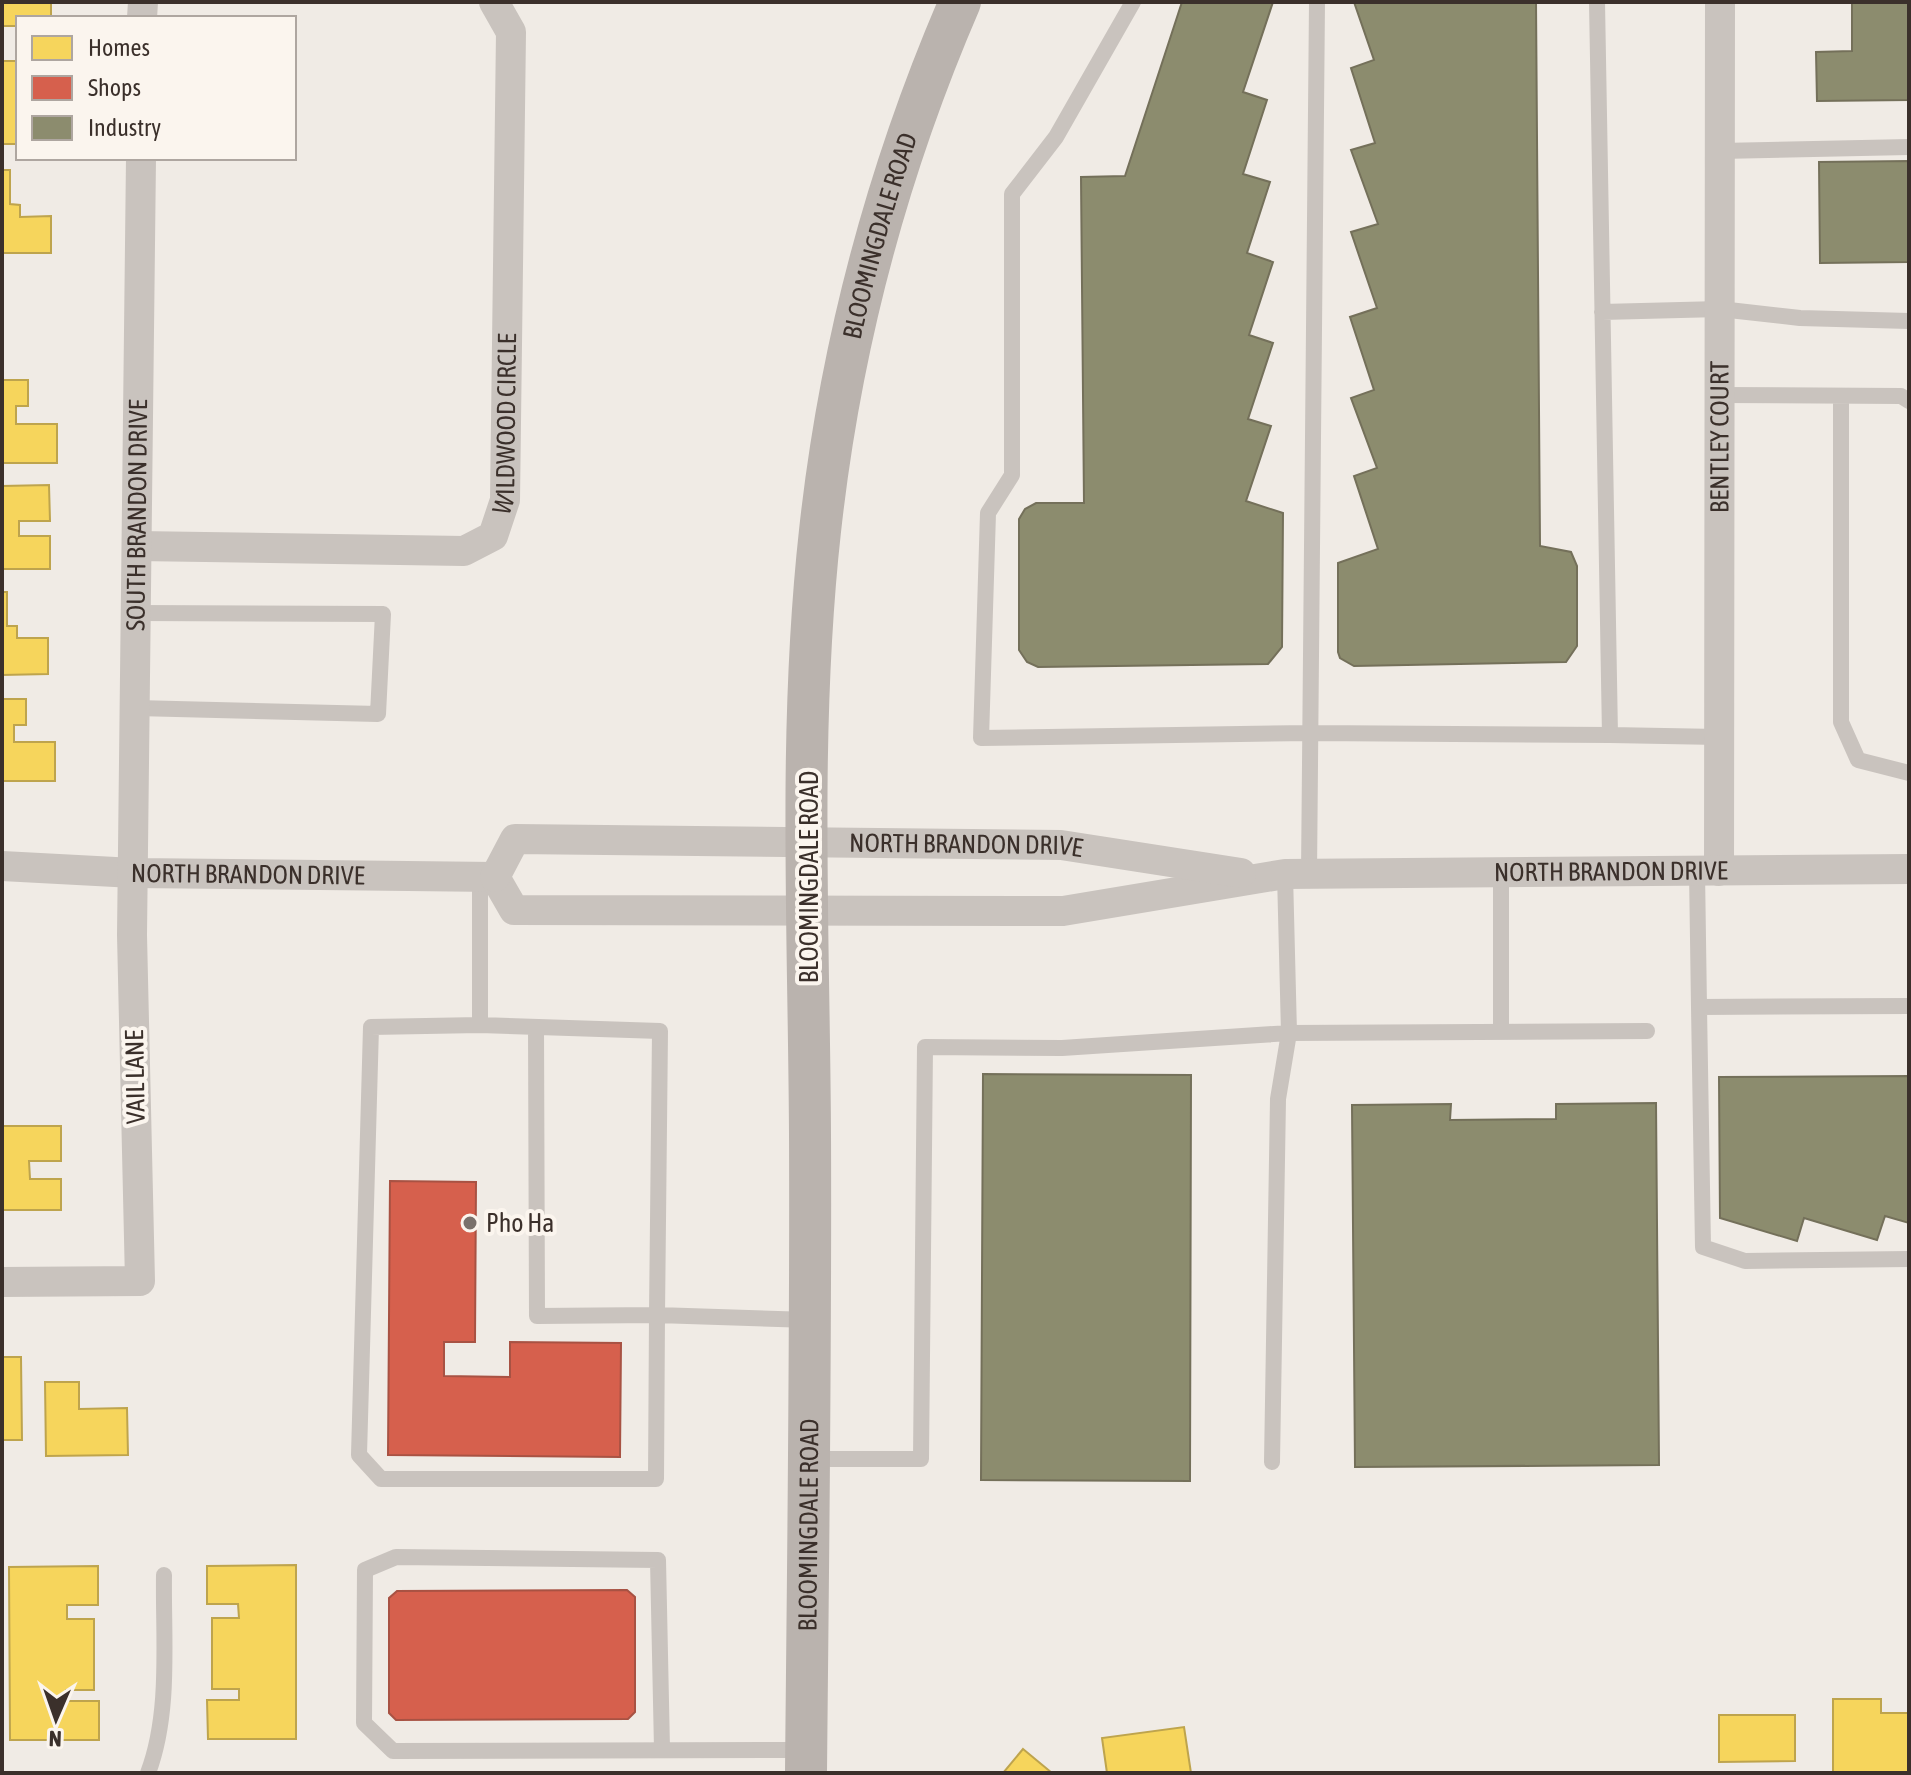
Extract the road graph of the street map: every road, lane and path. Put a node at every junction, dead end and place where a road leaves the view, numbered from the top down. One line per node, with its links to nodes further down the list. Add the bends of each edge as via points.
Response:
1 (494, 2): 16 (street, WILDWOOD CIRCLE, via 511,32 511,47 505,500 493,536 464,551)
2 (960, 2): 23 (main road, BLOOMINGDALE ROAD, via 894,171 848,359 820,530)
3 (1133, 2): 19 (lane, via 1056,137 1012,194 1012,475 988,513 981,738)
4 (1317, 2): 19 (lane)
5 (1597, 2): 11 (lane)
6 (1720, 2): 8 (street, BENTLEY COURT)
7 (1909, 147): 8 (lane)
8 (1720, 151): 10 (street, BENTLEY COURT)
9 (141, 160): 16 (street, SOUTH BRANDON DRIVE)
10 (1720, 309): 11 (lane); 12 (lane); 13 (street, BENTLEY COURT)
11 (1602, 312): 20 (lane)
12 (1909, 321)
13 (1720, 395): 14 (lane); 21 (street, BENTLEY COURT)
14 (1841, 396): 15 (lane, via 1901,396); 22 (lane, via 1841,722 1858,760)
15 (1909, 401)
16 (137, 546): 17 (street, SOUTH BRANDON DRIVE)
17 (136, 613): 18 (street, SOUTH BRANDON DRIVE); 18 (lane, via 383,614 378,714)
18 (136, 708): 28 (street, SOUTH BRANDON DRIVE)
19 (1311, 733): 20 (lane); 29 (lane)
20 (1610, 735): 21 (lane)
21 (1719, 737): 26 (street, BENTLEY COURT)
22 (1909, 773)
23 (808, 843): 29 (street, NORTH BRANDON DRIVE, via 1061,845); 30 (street, NORTH BRANDON DRIVE, via 515,839); 31 (main road, BLOOMINGDALE ROAD)
24 (2, 866): 28 (street, NORTH BRANDON DRIVE)
25 (1909, 869): 26 (street, NORTH BRANDON DRIVE)
26 (1708, 871): 27 (street, NORTH BRANDON DRIVE); 33 (lane)
27 (1501, 872): 29 (street, NORTH BRANDON DRIVE); 37 (lane)
28 (134, 873): 30 (street, NORTH BRANDON DRIVE); 40 (street, VAIL LANE, via 140,1281)
29 (1287, 875): 31 (street, NORTH BRANDON DRIVE, via 1063,911); 38 (lane)
30 (488, 876): 31 (street, NORTH BRANDON DRIVE, via 514,910); 34 (lane)
31 (808, 913): 42 (main road, BLOOMINGDALE ROAD)
32 (1909, 1006): 33 (lane)
33 (1699, 1007): 39 (lane, via 1703,1247 1745,1261)
34 (480, 1025): 35 (lane); 41 (lane, via 371,1027 359,1455 381,1479 656,1479)
35 (536, 1027): 41 (lane, via 660,1031); 41 (lane, via 537,1316)
36 (1647, 1031): 37 (lane)
37 (1501, 1032): 38 (lane)
38 (1289, 1033): 43 (lane, via 1062,1048 925,1047 921,1459); 44 (lane, via 1278,1099)
39 (1909, 1259)
40 (2, 1282)
41 (657, 1315): 42 (lane)
42 (811, 1320): 43 (main road, BLOOMINGDALE ROAD)
43 (810, 1459): 47 (main road, BLOOMINGDALE ROAD)
44 (1272, 1462)
45 (164, 1575): 48 (lane, via 162,1709)
46 (662, 1749): 46 (lane, via 393,1751 364,1723 365,1570 396,1557 658,1560); 47 (lane)
47 (806, 1762)
48 (148, 1773)

